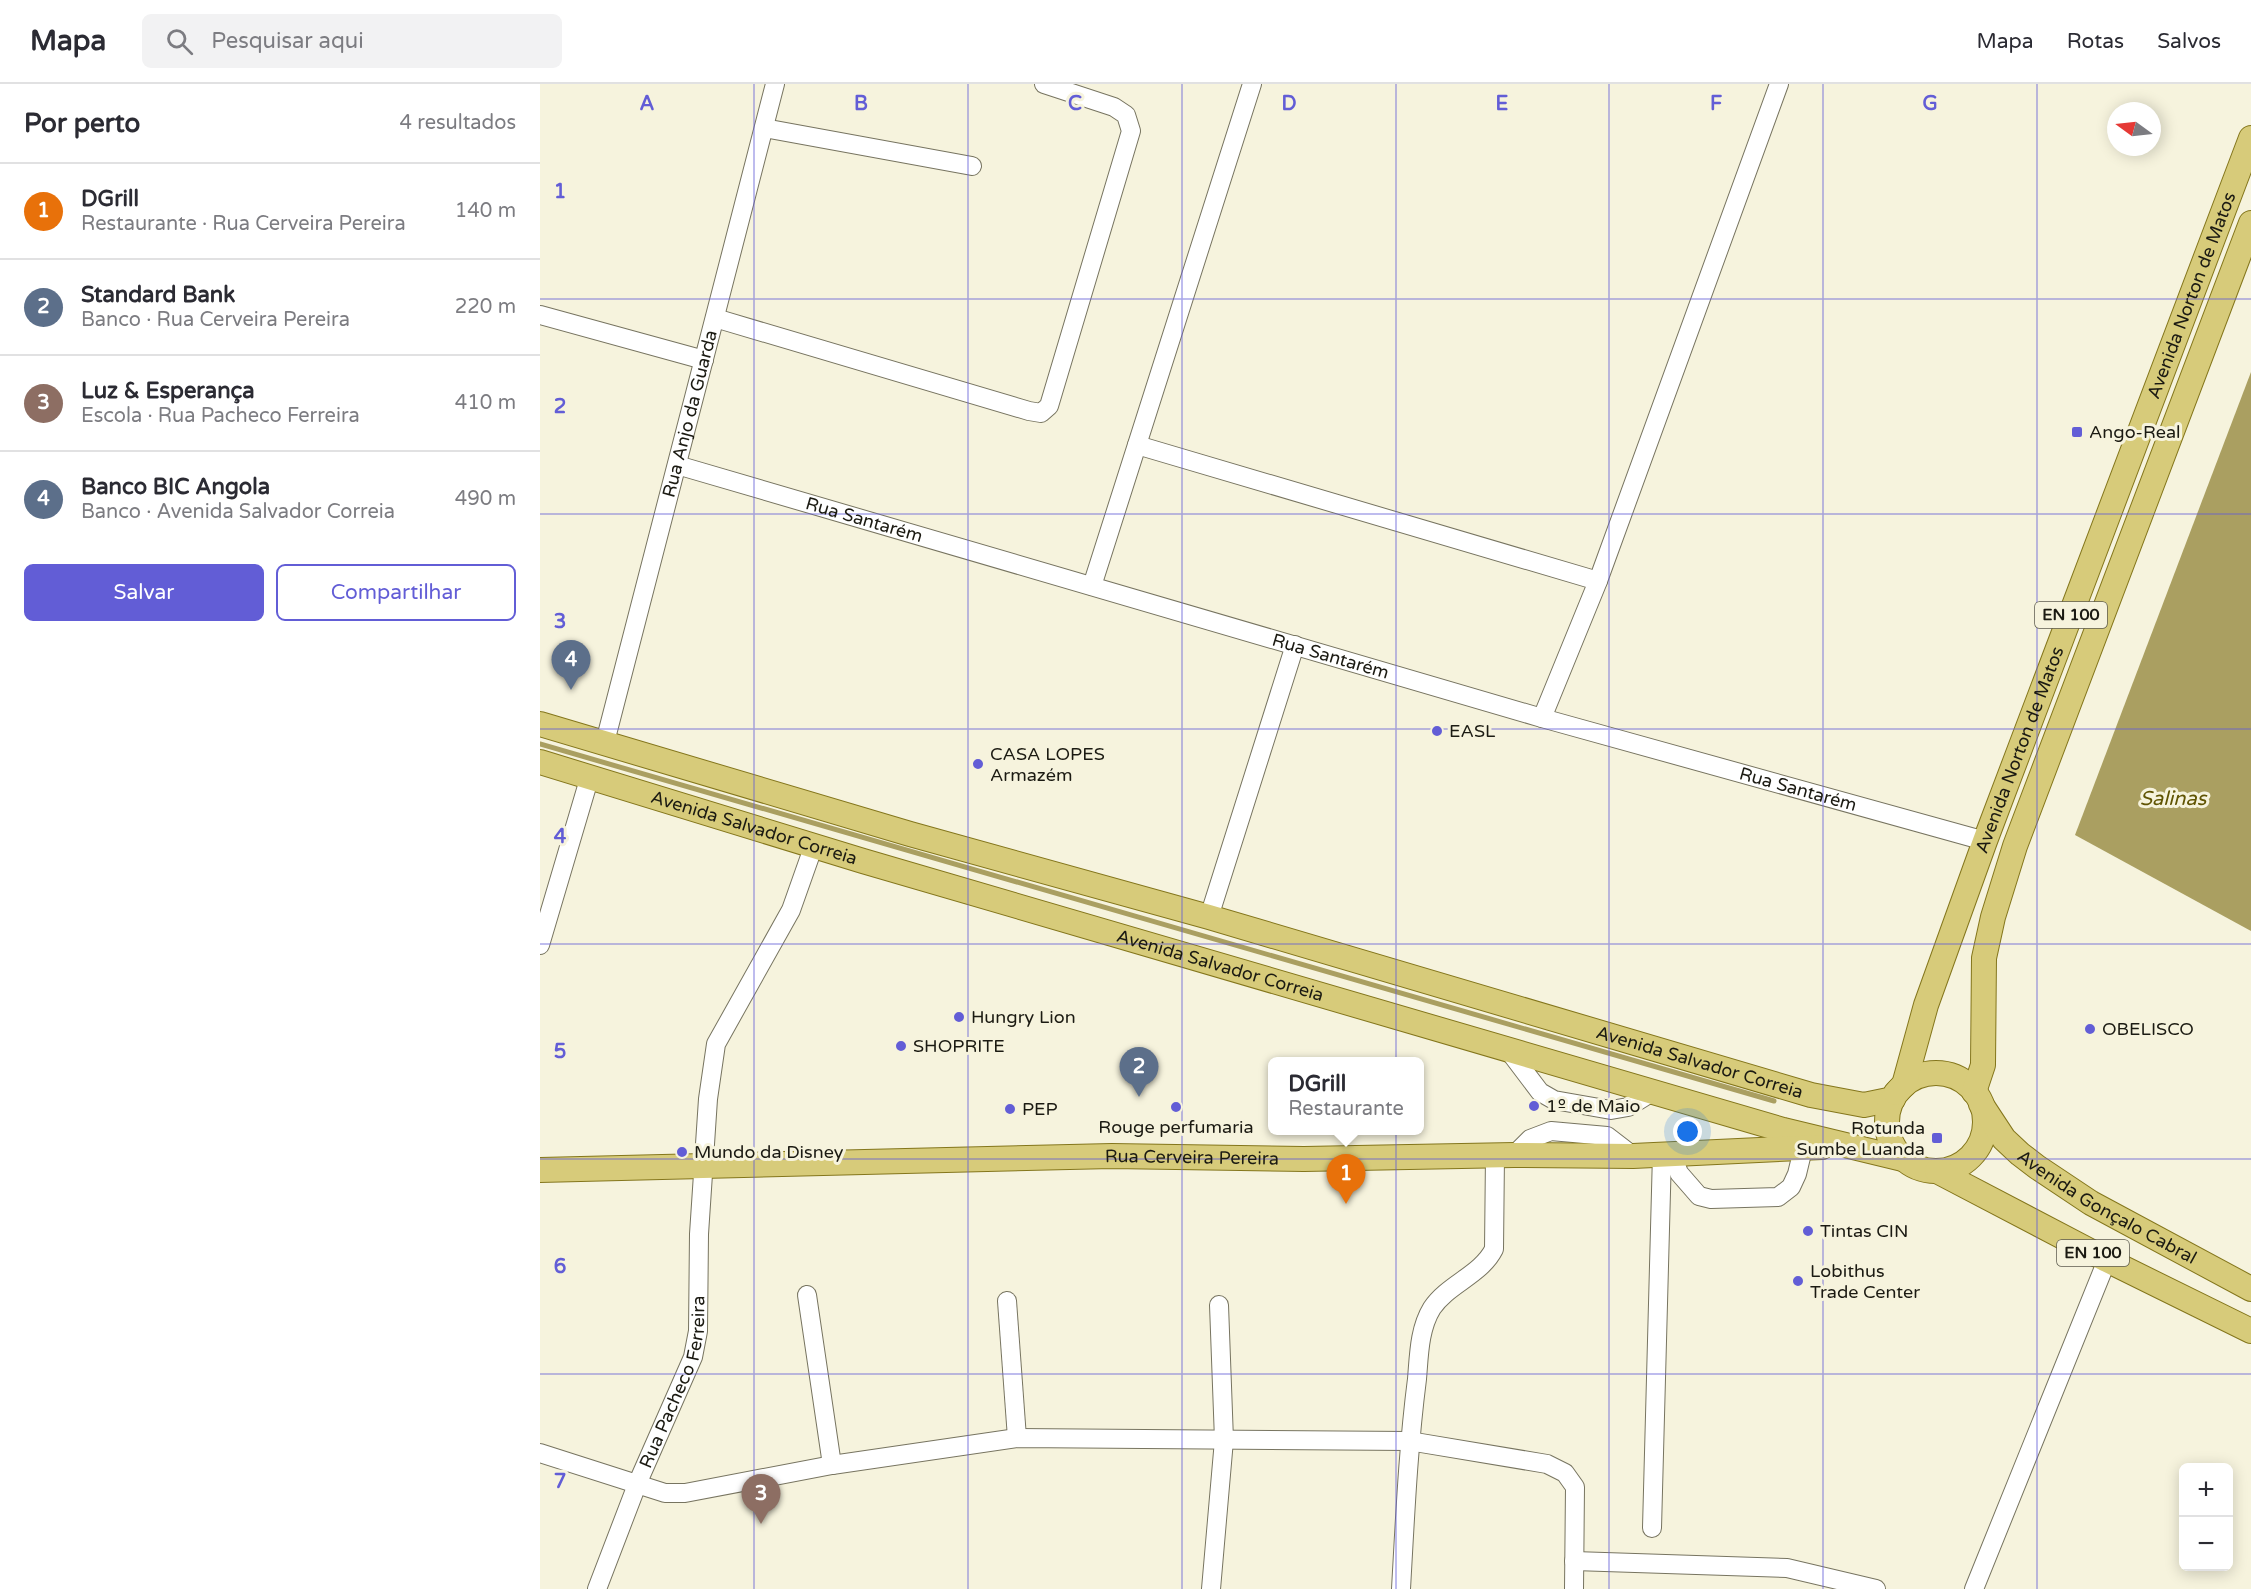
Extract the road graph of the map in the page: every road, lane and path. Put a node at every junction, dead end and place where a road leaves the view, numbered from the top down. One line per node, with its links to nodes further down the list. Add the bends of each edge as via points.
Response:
1 (775, 84): 5 (street, Rua Anjo da Guarda)
2 (1044, 84): 10 (street, via 1114,107 1126,115 1131,131 1049,406 1041,413)
3 (1252, 84): 12 (street)
4 (1779, 84): 14 (street)
5 (764, 128): 7 (street); 10 (street, Rua Anjo da Guarda)
6 (2251, 138): 22 (main road, Avenida Norton de Matos / EN 100)
7 (972, 166)
8 (2251, 223): 30 (main road, Avenida Norton de Matos / EN 100, via 2014,846 1984,958 1983,1065)
9 (540, 315): 11 (street)
10 (715, 318): 11 (street, Rua Anjo da Guarda)
11 (704, 360): 13 (street, Rua Anjo da Guarda)
12 (1137, 445): 14 (street); 15 (street)
13 (677, 465): 15 (street, Rua Santarém); 19 (street, Rua Anjo da Guarda)
14 (1598, 581): 17 (street)
15 (1092, 586): 16 (street, Rua Santarém)
16 (1295, 645): 17 (street, Rua Santarém); 25 (street)
17 (1542, 718): 22 (street, Rua Santarém)
18 (540, 724): 19 (main road, Avenida Salvador Correia)
19 (604, 742): 25 (main road, Avenida Salvador Correia, via 910,834)
20 (540, 762): 21 (main road, Avenida Salvador Correia)
21 (590, 776): 23 (main road, Avenida Salvador Correia); 24 (street)
22 (1985, 841): 28 (main road, Avenida Norton de Matos / EN 100)
23 (814, 845): 27 (main road, Avenida Salvador Correia); 36 (street, Rua Pacheco Ferreira, via 791,910 716,1044)
24 (546, 904): 26 (street)
25 (1209, 917): 28 (main road, Avenida Salvador Correia, via 1811,1095 1864,1105)
26 (540, 945)
27 (1509, 1051): 29 (main road, Avenida Salvador Correia); 29 (street, via 1540,1092 1554,1100 1611,1110 1628,1107)
28 (1898, 1091): 30 (main road, EN 100, via 1921,1075 1941,1073 1959,1079); 35 (main road, EN 100, via 1887,1116 1888,1135)
29 (1652, 1092): 31 (main road, Avenida Salvador Correia)
30 (1978, 1098): 38 (main road, EN 100, via 1984,1113 1984,1132 1977,1149 1964,1162); 40 (main road, Avenida Gonçalo Cabral / EN 100, via 2019,1155 2091,1203)
31 (1845, 1145): 32 (main road, Rua Cerveira Pereira); 35 (main road, Avenida Salvador Correia)
32 (1803, 1149): 33 (main road, Rua Cerveira Pereira); 33 (street, via 1791,1187 1778,1197 1700,1196)
33 (1667, 1154): 34 (main road, Rua Cerveira Pereira); 51 (street)
34 (1504, 1155): 36 (main road, Rua Cerveira Pereira, via 1304,1159 1112,1156); 47 (street, via 1494,1249 1489,1259 1441,1298 1422,1333)
35 (1903, 1159): 38 (main road, EN 100, via 1919,1168)
36 (704, 1166): 37 (main road, Rua Cerveira Pereira); 50 (street, Rua Pacheco Ferreira, via 698,1330 693,1357)
37 (540, 1170)
38 (1937, 1171): 39 (main road, EN 100)
39 (2107, 1260): 44 (main road, EN 100); 58 (street)
40 (2251, 1290)
41 (807, 1295): 49 (street)
42 (1007, 1301): 45 (street)
43 (1219, 1305): 46 (street)
44 (2251, 1331)
45 (1017, 1438): 46 (street); 49 (street)
46 (1224, 1440): 47 (street); 54 (street)
47 (1409, 1440): 52 (street, via 1547,1464 1565,1473 1575,1487); 55 (street)
48 (540, 1453): 50 (street)
49 (832, 1465): 50 (street, via 685,1493 665,1493)
50 (638, 1482): 53 (street, Rua Pacheco Ferreira)
51 (1652, 1528)
52 (1574, 1561): 56 (street); 57 (street, via 1787,1568)
53 (597, 1589)
54 (1211, 1589)
55 (1401, 1589)
56 (1574, 1589)
57 (1876, 1589)
58 (1974, 1589)

